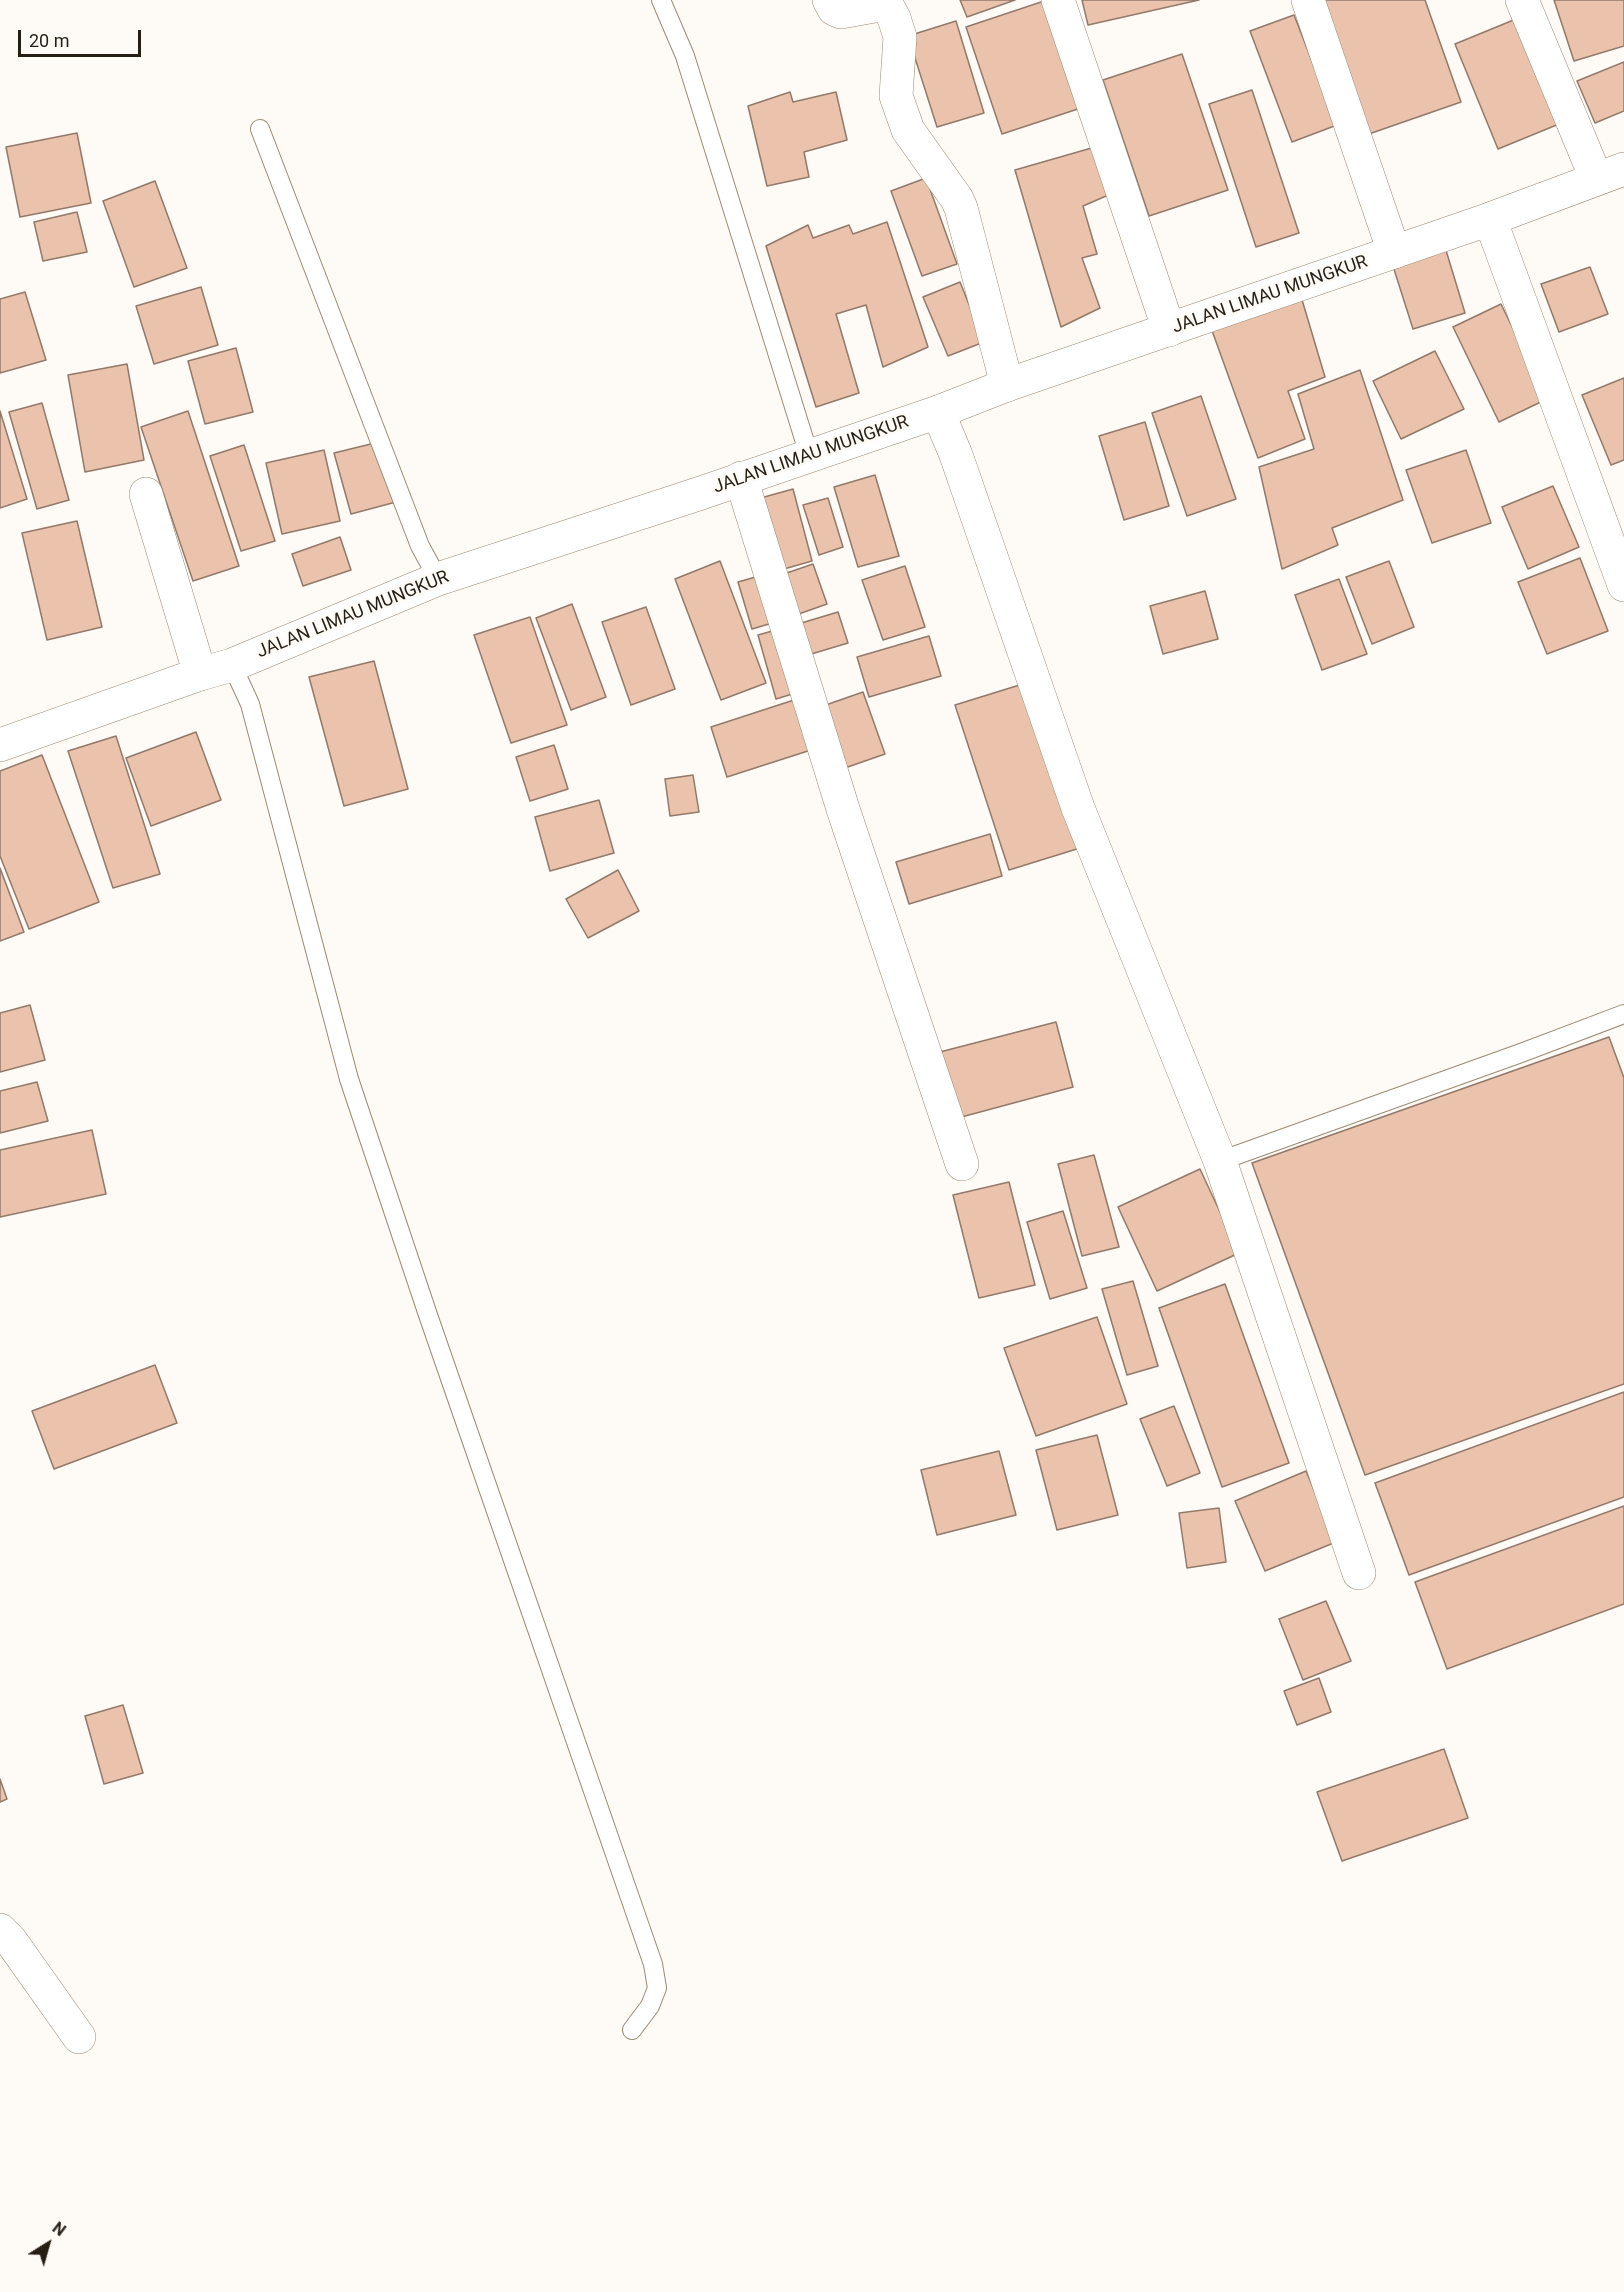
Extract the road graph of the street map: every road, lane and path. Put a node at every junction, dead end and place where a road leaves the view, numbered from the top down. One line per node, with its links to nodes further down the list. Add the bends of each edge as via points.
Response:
1 (661, 0): 13 (lane, via 685,56)
2 (829, 0): 11 (street, via 841,12 888,7 894,18 900,37 896,96 908,130 961,208)
3 (1058, 0): 10 (street)
4 (1308, 0): 9 (street)
5 (1522, 0): 7 (street)
6 (260, 129): 16 (lane, via 420,546)
7 (1610, 173): 8 (street, JALAN LIMAU MUNGKUR)
8 (1490, 219): 9 (street, JALAN LIMAU MUNGKUR); 17 (street)
9 (1394, 252): 10 (street, JALAN LIMAU MUNGKUR)
10 (1169, 330): 11 (street, JALAN LIMAU MUNGKUR)
11 (1007, 385): 12 (street, JALAN LIMAU MUNGKUR)
12 (938, 412): 13 (street, JALAN LIMAU MUNGKUR); 22 (street, via 1078,808)
13 (809, 455): 14 (street, JALAN LIMAU MUNGKUR)
14 (741, 478): 16 (street, JALAN LIMAU MUNGKUR); 23 (street, via 843,809)
15 (146, 494): 19 (street)
16 (438, 579): 18 (street, JALAN LIMAU MUNGKUR)
17 (1624, 585)
18 (232, 665): 19 (street, JALAN LIMAU MUNGKUR); 26 (lane, via 250,704 349,1079 653,1964 657,1988 650,2006)
19 (200, 674): 20 (street, JALAN LIMAU MUNGKUR)
20 (0, 745)
21 (1624, 1014): 22 (lane)
22 (1220, 1161): 24 (street)
23 (962, 1164)
24 (1359, 1573)
25 (0, 1930): 27 (street)
26 (632, 2030)
27 (79, 2037)

